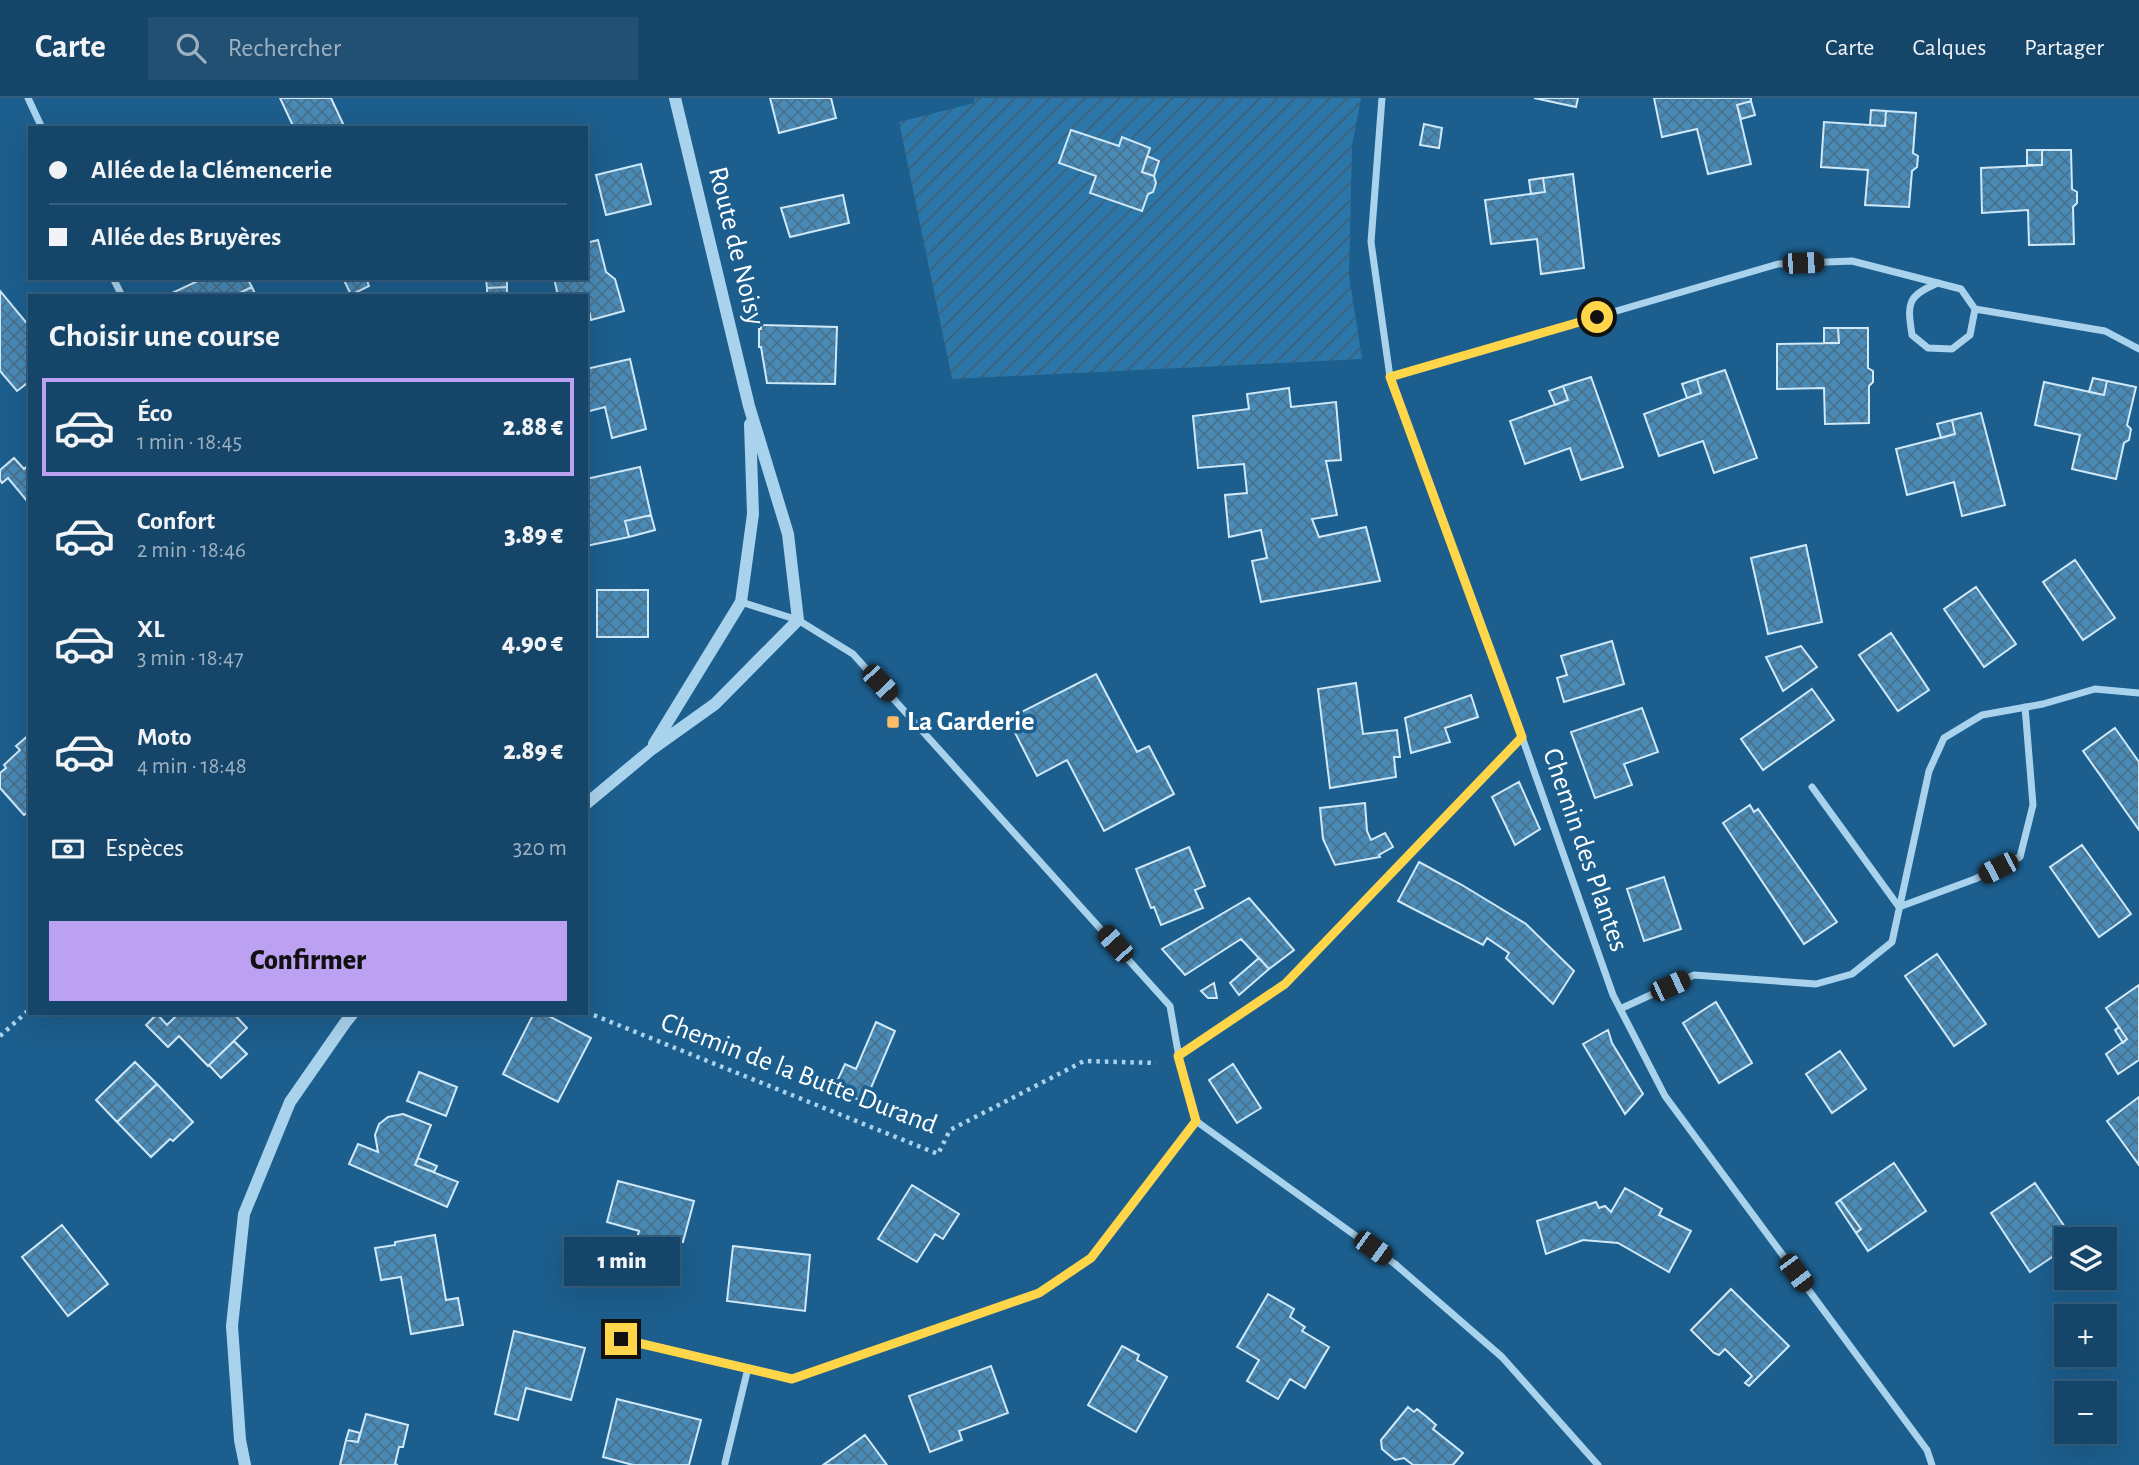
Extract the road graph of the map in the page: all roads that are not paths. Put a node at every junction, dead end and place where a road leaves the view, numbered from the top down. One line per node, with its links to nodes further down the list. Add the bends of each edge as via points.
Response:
1 (27, 98): 4 (street)
2 (675, 98): 9 (street, Route de Noisy)
3 (1382, 98): 8 (street, Chemin des Plantes, via 1371,242)
4 (41, 126)
5 (1938, 283): 6 (street, via 1961,289); 6 (street, via 1919,291 1908,309 1912,335 1928,348 1952,349 1970,335); 8 (street, via 1852,261 1778,264)
6 (1975, 309): 7 (street, via 2105,331)
7 (2139, 349)
8 (1390, 377): 14 (street, Chemin des Plantes)
9 (749, 406): 10 (street, Route de Noisy, via 753,514); 11 (street, Route de Noisy, via 788,534)
10 (741, 602): 11 (street); 15 (street, Route de Noisy)
11 (798, 620): 15 (street, Route de Noisy, via 715,704); 21 (street, via 853,654 1170,1006)
12 (2139, 693): 13 (street, via 2095,689)
13 (2025, 707): 18 (street, via 1982,715 1944,738 1928,771); 18 (street, via 2033,805 2020,857)
14 (1522, 737): 19 (street, Chemin des Plantes); 21 (street, via 1285,984)
15 (652, 749): 17 (street, Route de Noisy)
16 (1812, 787): 18 (street)
17 (588, 802)
18 (1899, 907): 19 (street, via 1892,942 1852,974 1816,984 1694,975)
19 (1620, 1009): 28 (street, Chemin des Plantes, via 1665,1096 1927,1450)
20 (352, 1015): 26 (street, via 290,1102 244,1214 232,1326)
21 (1179, 1060): 22 (street)
22 (1196, 1121): 24 (street, via 1091,1258 1039,1293 792,1379); 27 (street, via 1405,1273 1502,1357)
23 (621, 1339): 24 (street)
24 (748, 1368): 25 (street)
25 (725, 1463)
26 (245, 1465)
27 (1598, 1465)
28 (1932, 1465)

